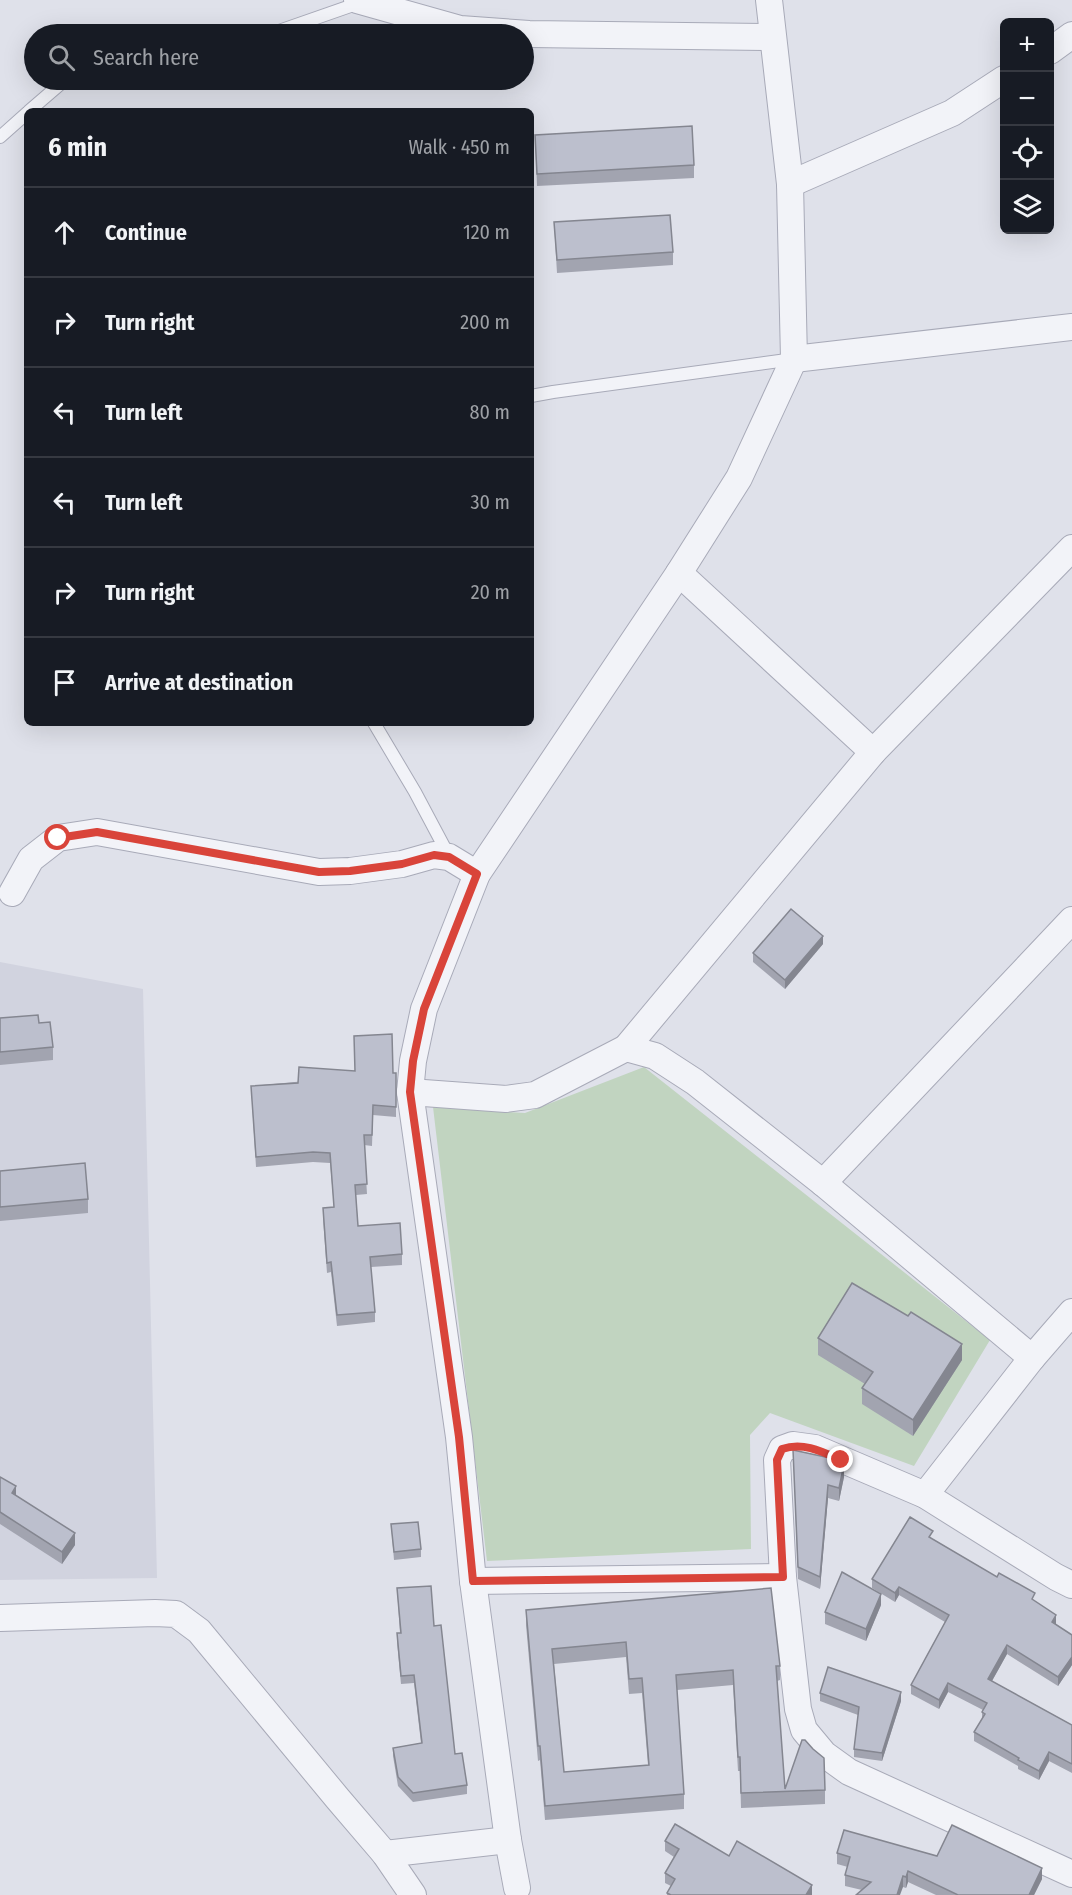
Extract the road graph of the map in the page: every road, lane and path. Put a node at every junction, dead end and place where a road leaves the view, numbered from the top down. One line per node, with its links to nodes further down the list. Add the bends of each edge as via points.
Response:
1 (768, 0): 7 (street)
2 (360, 1): 3 (lane); 4 (street)
3 (298, 24)
4 (442, 24)
5 (534, 34): 7 (street)
6 (1072, 35): 8 (street)
7 (772, 37): 14 (street)
8 (1054, 48)
9 (1000, 82): 14 (street, via 952,113)
10 (53, 90): 11 (lane)
11 (33, 108)
12 (24, 116): 13 (lane)
13 (0, 137)
14 (790, 184): 16 (street)
15 (1072, 327): 16 (street)
16 (794, 359): 17 (lane); 19 (street, via 739,478)
17 (534, 395)
18 (1072, 548): 21 (street)
19 (679, 573): 21 (street); 23 (street)
20 (376, 726): 22 (lane)
21 (873, 752): 26 (street)
22 (449, 857): 23 (street); 24 (street, via 434,855 402,864 319,872 97,832 58,838 31,859)
23 (477, 874): 27 (street, via 424,1009)
24 (12, 892)
25 (1072, 920): 28 (street)
26 (626, 1048): 27 (street, via 535,1095 506,1099); 28 (street, via 655,1056 695,1082)
27 (410, 1092): 33 (street, via 459,1437)
28 (823, 1183): 30 (street)
29 (1072, 1312): 30 (street)
30 (1032, 1358): 31 (street)
31 (925, 1495): 32 (street, via 815,1448 782,1449 777,1460); 34 (street)
32 (783, 1577): 33 (street); 38 (street, via 798,1710 804,1730 825,1754 849,1772)
33 (473, 1581): 36 (street)
34 (1072, 1585)
35 (0, 1618): 37 (street, via 176,1614 198,1631)
36 (508, 1840): 37 (street); 39 (street)
37 (385, 1854): 40 (street)
38 (1072, 1874)
39 (521, 1893)
40 (413, 1895)

